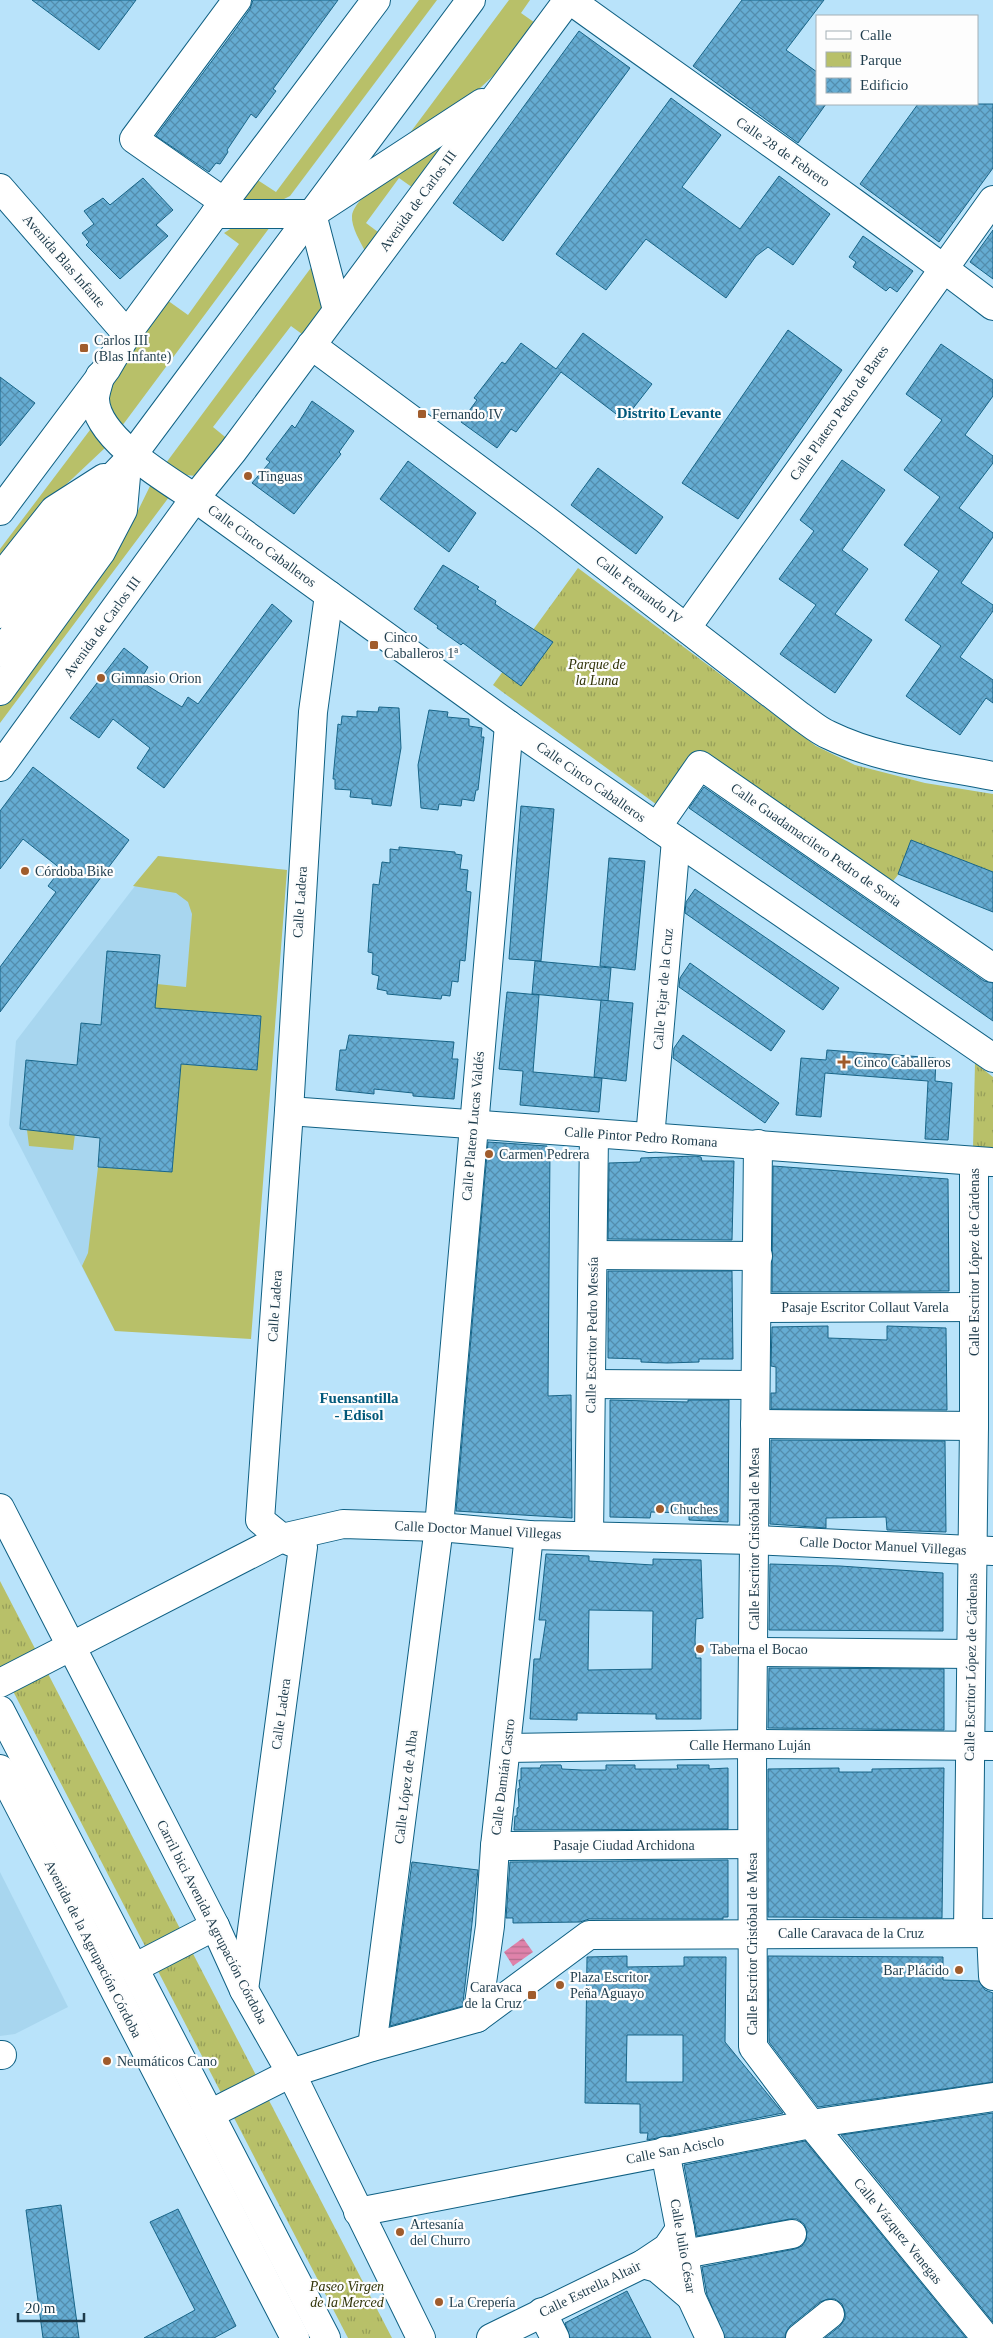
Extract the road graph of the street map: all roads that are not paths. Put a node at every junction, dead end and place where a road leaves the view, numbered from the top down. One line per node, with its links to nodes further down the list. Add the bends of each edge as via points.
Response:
1 (237, 0): 8 (street, via 134,139)
2 (376, 0): 8 (street)
3 (471, 0): 9 (street, Avenida de Carlos III)
4 (569, 0): 5 (street, Avenida de Carlos III); 10 (street, Calle 28 de Febrero)
5 (498, 92): 9 (street, Avenida de Carlos III); 12 (street, Avenida de Carlos III)
6 (0, 188): 13 (street, Avenida Blas Infante)
7 (993, 200): 10 (street, Calle Platero Pedro de Bares)
8 (220, 208): 9 (street); 13 (street)
9 (312, 214): 12 (street); 16 (street, Avenida de Carlos III)
10 (943, 268): 11 (street, Calle 28 de Febrero); 22 (street, Calle Platero Pedro de Bares)
11 (993, 306)
12 (337, 310): 14 (street, Avenida de Carlos III)
13 (127, 334): 15 (street)
14 (311, 346): 17 (street, Avenida de Carlos III); 22 (street, Calle Fernando IV)
15 (104, 372): 16 (street, via 95,399 101,420); 18 (street)
16 (131, 458): 17 (street); 19 (street, Avenida de Carlos III, via 54,510); 21 (street, Avenida de Carlos III, via 71,520); 23 (street, Avenida de Carlos III, via 102,517); 24 (street, via 123,510 101,552)
17 (195, 498): 20 (street, Calle Cinco Caballeros); 26 (street, Avenida de Carlos III)
18 (0, 511)
19 (0, 578)
20 (329, 595): 25 (street, Calle Cinco Caballeros); 31 (street, Calle Ladera, via 313,712)
21 (0, 614)
22 (687, 627): 27 (street, Calle Fernando IV, via 827,735 894,758)
23 (0, 653)
24 (0, 691)
25 (509, 725): 28 (street, Calle Cinco Caballeros); 32 (street, Calle Platero Lucas Valdés)
26 (3, 761)
27 (993, 776)
28 (667, 834): 29 (street, Calle Guadamacilero Pedro de Soria, via 700,765); 30 (street, Calle Cinco Caballeros); 34 (street, Calle Tejar de la Cruz)
29 (993, 968)
30 (993, 1058)
31 (289, 1111): 32 (street, Calle Pintor Pedro Romana); 50 (street, Calle Ladera, via 260,1520)
32 (473, 1125): 33 (street, Calle Pintor Pedro Romana); 47 (street, Calle Platero Lucas Valdés)
33 (594, 1134): 34 (street, Calle Pintor Pedro Romana); 37 (street, Calle Escritor Pedro Messía)
34 (650, 1138): 35 (street, Calle Pintor Pedro Romana)
35 (758, 1144): 36 (street, Calle Pintor Pedro Romana); 38 (street, Calle Escritor Cristóbal de Mesa)
36 (984, 1162): 39 (street, Calle Escritor López de Cárdenas)
37 (593, 1255): 38 (street); 42 (street, Calle Escritor Pedro Messía)
38 (758, 1256): 40 (street, Calle Escritor Cristóbal de Mesa)
39 (974, 1307): 40 (street, Pasaje Escritor Collaut Varela); 41 (street, Calle Escritor López de Cárdenas)
40 (757, 1308): 43 (street, Calle Escritor Cristóbal de Mesa)
41 (984, 1379): 45 (street, Calle Escritor López de Cárdenas)
42 (591, 1384): 43 (street); 49 (street, Calle Escritor Pedro Messía)
43 (755, 1385): 44 (street, Calle Escritor Cristóbal de Mesa)
44 (755, 1424): 45 (street); 51 (street, Calle Escritor Cristóbal de Mesa)
45 (974, 1426): 52 (street, Calle Escritor López de Cárdenas)
46 (0, 1508): 53 (street, Carril bici Avenida Agrupación Córdoba)
47 (439, 1527): 48 (street, Calle Doctor Manuel Villegas); 50 (street, Calle Doctor Manuel Villegas, via 343,1524); 71 (street, Calle López de Alba)
48 (529, 1535): 49 (street, Calle Doctor Manuel Villegas); 60 (street, Calle Damián Castro)
49 (589, 1536): 51 (street, Calle Doctor Manuel Villegas)
50 (282, 1538): 53 (street, Calle Doctor Manuel Villegas); 69 (street, Calle Ladera, via 303,1547)
51 (754, 1540): 52 (street, Calle Doctor Manuel Villegas); 54 (street, Calle Escritor Cristóbal de Mesa)
52 (983, 1550): 55 (street, Calle Escritor López de Cárdenas)
53 (72, 1646): 56 (street, Calle Doctor Manuel Villegas); 64 (street, Carril bici Avenida Agrupación Córdoba)
54 (753, 1652): 55 (street); 58 (street, Calle Escritor Cristóbal de Mesa)
55 (971, 1654): 59 (street, Calle Escritor López de Cárdenas)
56 (0, 1683)
57 (0, 1710): 67 (street, Avenida de la Agrupación Córdoba)
58 (752, 1744): 59 (street, Calle Hermano Luján); 60 (street, Calle Hermano Luján); 62 (street, Calle Escritor Cristóbal de Mesa)
59 (982, 1747): 65 (street, Calle Escritor López de Cárdenas)
60 (507, 1748): 63 (street, Calle Damián Castro)
61 (0, 1769): 76 (street, Avenida de la Agrupación Córdoba)
62 (752, 1844): 63 (street, Pasaje Ciudad Archidona); 66 (street, Calle Escritor Cristóbal de Mesa)
63 (495, 1846): 70 (street, Calle Damián Castro, via 490,1926)
64 (215, 1926): 67 (street, Avenida de la Agrupación Córdoba); 69 (street, Carril bici Avenida Agrupación Córdoba)
65 (984, 1933): 66 (street, Calle Caravaca de la Cruz); 68 (street, Calle Escritor López de Cárdenas)
66 (751, 1934): 70 (street, Calle Caravaca de la Cruz, via 589,1935); 75 (street, Calle Escritor Cristóbal de Mesa, via 752,2047)
67 (134, 1968): 74 (street, Avenida de la Agrupación Córdoba)
68 (993, 1976)
69 (244, 1990): 72 (street, Carril bici Avenida Agrupación Córdoba)
70 (477, 2018): 71 (street)
71 (372, 2047): 72 (street)
72 (291, 2073): 74 (street); 78 (street, Carril bici Avenida Agrupación Córdoba)
73 (993, 2097): 75 (street, Calle San Acisclo)
74 (210, 2114): 76 (street); 86 (street, Avenida de la Agrupación Córdoba)
75 (811, 2124): 77 (street, Calle San Acisclo); 92 (street, Calle Vázquez Venegas)
76 (186, 2128): 85 (street, Avenida de la Agrupación Córdoba)
77 (664, 2151): 78 (street, Calle San Acisclo); 80 (street, Calle Julio César)
78 (358, 2212): 87 (street, Carril bici Avenida Agrupación Córdoba)
79 (792, 2234): 80 (street)
80 (682, 2241): 81 (street, Calle Estrella Altair); 82 (street, Calle Julio César)
81 (642, 2264): 82 (street, via 657,2268); 83 (street, Calle Estrella Altair)
82 (691, 2297): 90 (street, Calle Julio César)
83 (542, 2312): 88 (street, Calle Estrella Altair); 89 (street)
84 (830, 2314): 91 (street)
85 (295, 2338)
86 (326, 2338)
87 (421, 2338)
88 (491, 2338)
89 (556, 2338)
90 (710, 2338)
91 (800, 2338)
92 (986, 2338)

